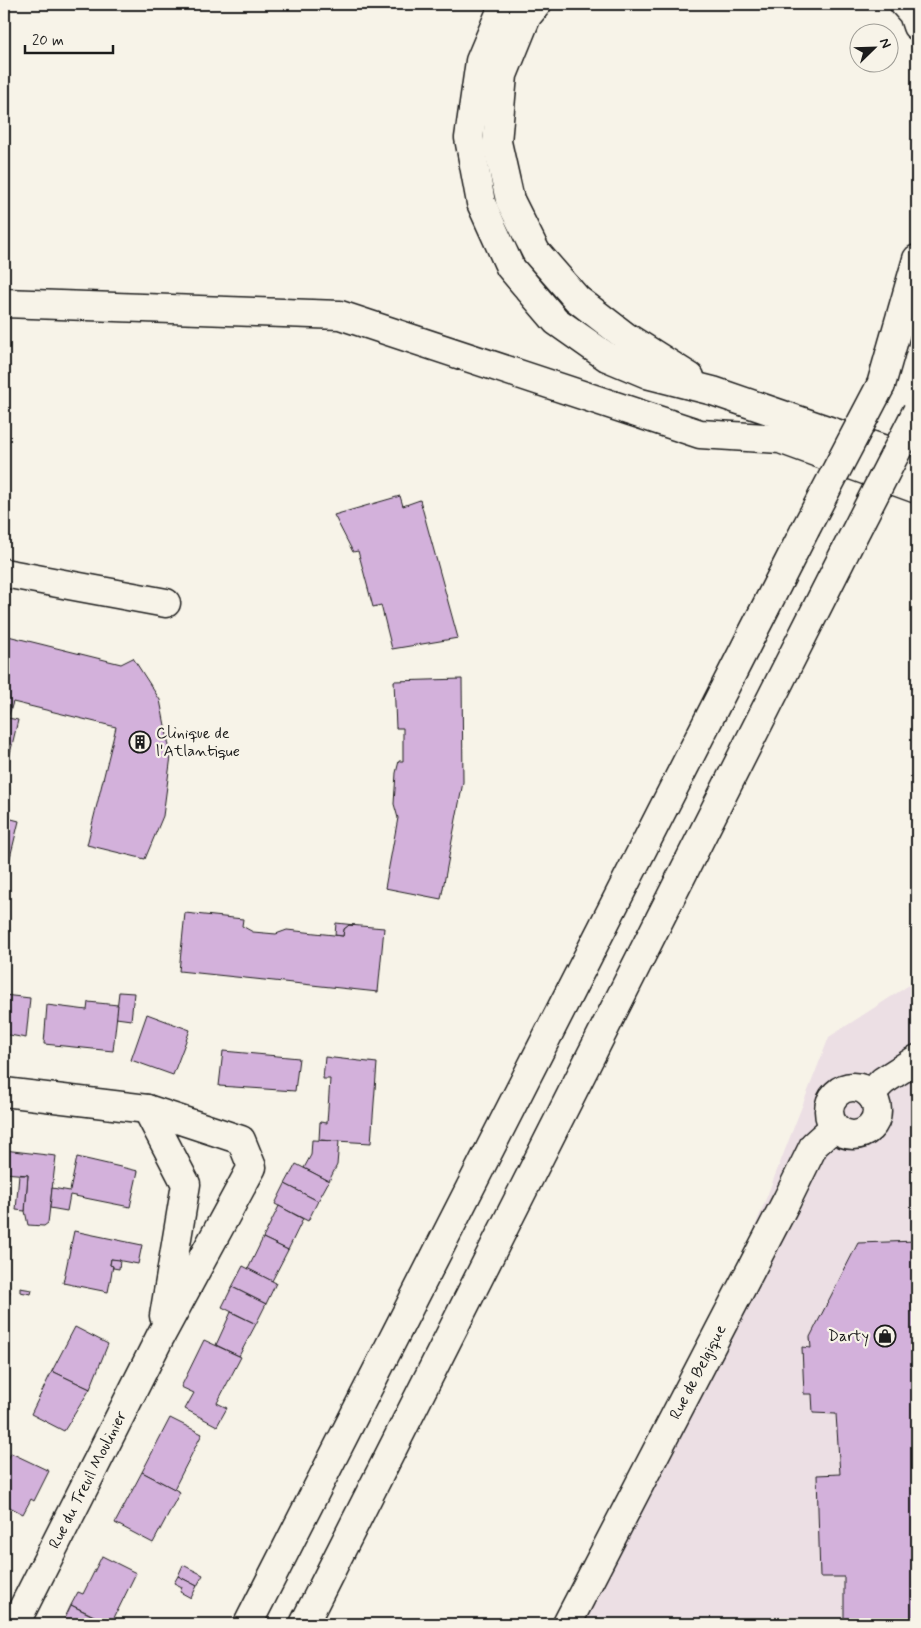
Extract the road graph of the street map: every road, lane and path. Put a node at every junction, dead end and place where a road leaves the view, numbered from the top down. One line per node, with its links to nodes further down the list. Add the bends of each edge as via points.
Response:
1 (504, 4): 9 (main road, via 480,61 469,138 481,203 510,267 556,321 607,357 650,375)
2 (537, 4): 9 (main road, via 528,16 503,76 497,142 510,200 536,252 577,299 625,336)
3 (904, 4): 4 (main road, via 913,14)
4 (917, 26)
5 (917, 259): 8 (main road)
6 (4, 303): 12 (main road, via 340,315 700,434 780,439)
7 (917, 312): 8 (main road)
8 (881, 385): 19 (main road, bridge)
9 (712, 391): 11 (main road)
10 (917, 410): 23 (main road, bridge)
11 (917, 461)
12 (917, 490)
13 (4, 573): 14 (main road)
14 (166, 603)
15 (917, 1059): 24 (main road, Rue de Belgique, via 883,1081 870,1094 877,1104 872,1127 859,1135 851,1135 834,1126 814,1145)
16 (4, 1092): 17 (main road, Rue du Treuil Moulinier)
17 (147, 1109): 18 (main road, Rue du Treuil Moulinier, via 186,1184); 18 (main road, Rue du Treuil Moulinier, via 241,1140 252,1167)
18 (160, 1337): 20 (main road, Rue du Treuil Moulinier)
19 (275, 1571): 21 (main road); 22 (main road)
20 (15, 1624)
21 (233, 1624)
22 (248, 1624)
23 (304, 1624)
24 (567, 1624)

